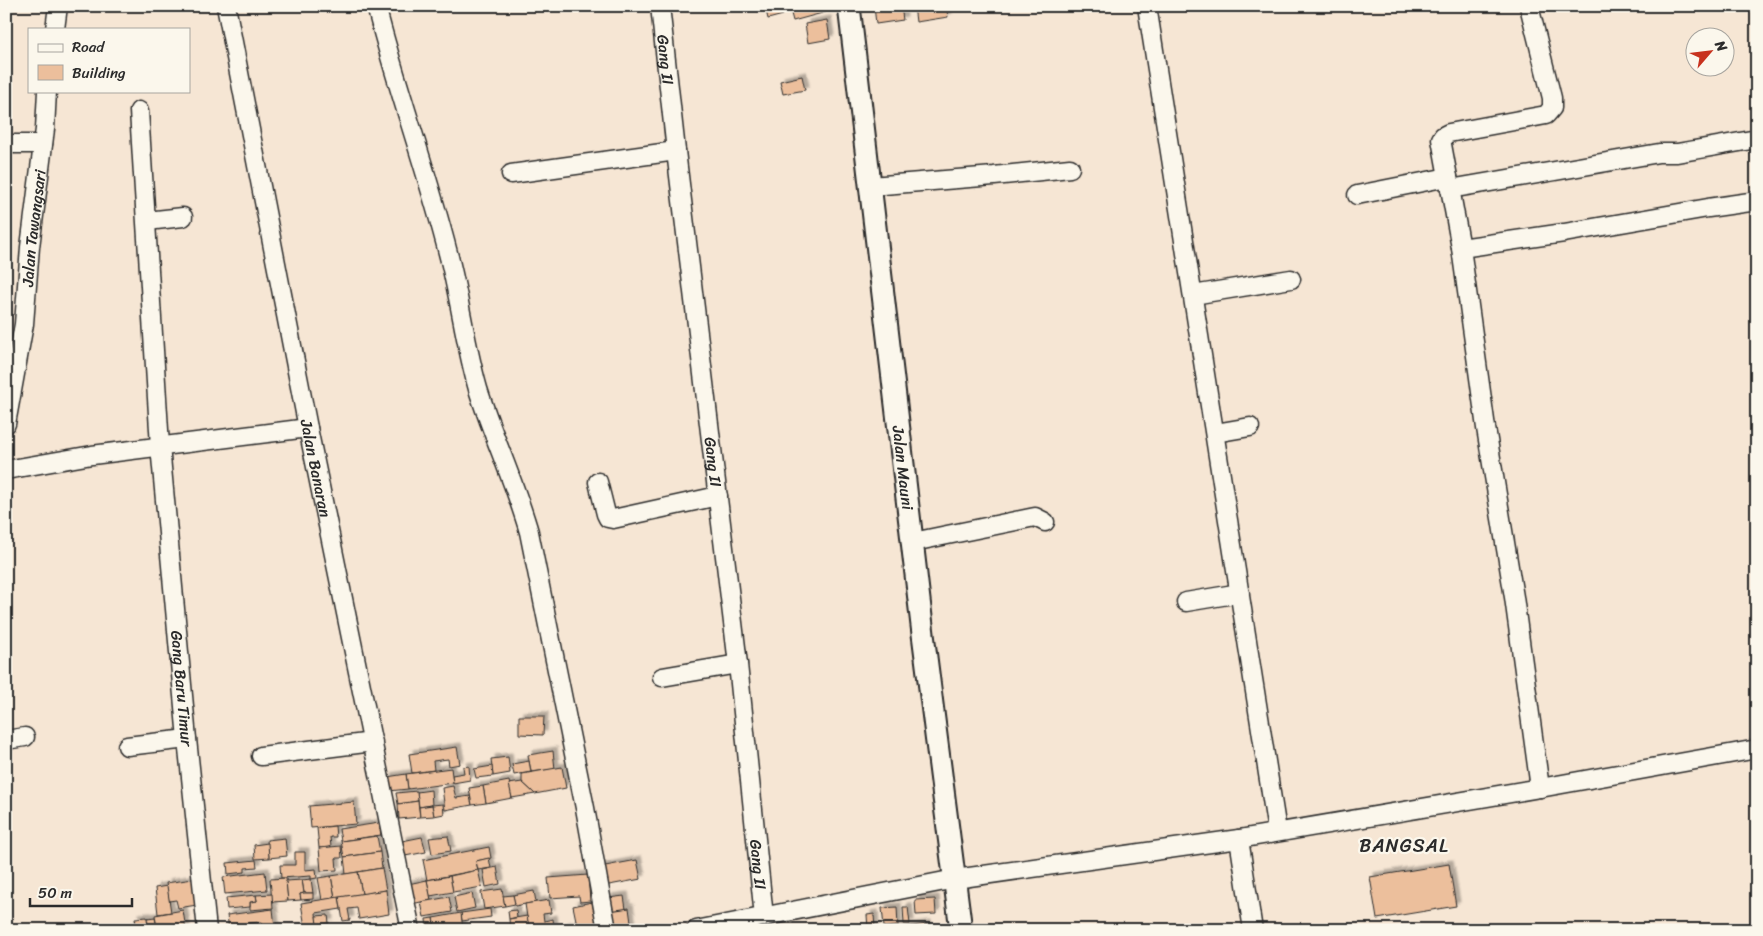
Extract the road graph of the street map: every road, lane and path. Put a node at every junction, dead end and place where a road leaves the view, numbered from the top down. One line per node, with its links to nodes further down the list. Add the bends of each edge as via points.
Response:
1 (58, 6): 8 (street)
2 (226, 6): 28 (street, Jalan Banaran)
3 (376, 6): 54 (street, via 449,254 479,392 529,532)
4 (660, 6): 14 (street, Gang II)
5 (849, 6): 18 (main road, Jalan Mauni)
6 (1147, 6): 25 (street)
7 (1529, 6): 17 (street, via 1552,108 1546,114 1443,136)
8 (55, 28)
9 (47, 92): 13 (street, Jalan Tawangsari)
10 (139, 110): 22 (street, Gang Baru Timur)
11 (1757, 139): 17 (street, via 1677,153)
12 (6, 144): 13 (street)
13 (44, 144): 26 (street, Jalan Tawangsari, via 30,247 24,324)
14 (676, 152): 16 (street); 33 (street, Gang II)
15 (1070, 168): 18 (street)
16 (511, 174)
17 (1449, 183): 19 (street); 23 (street)
18 (871, 186): 35 (main road, Jalan Mauni)
19 (1357, 195)
20 (1757, 201): 23 (street)
21 (183, 216): 22 (street)
22 (147, 221): 30 (street, Gang Baru Timur)
23 (1461, 248): 47 (street)
24 (1291, 279): 25 (street)
25 (1193, 294): 29 (street)
26 (6, 424)
27 (1250, 427): 29 (street)
28 (308, 428): 30 (street); 43 (street, Jalan Banaran)
29 (1215, 433): 36 (street)
30 (160, 446): 31 (street); 41 (street, Gang Baru Timur)
31 (6, 470)
32 (598, 482): 33 (street, via 606,514 612,519)
33 (718, 496): 38 (street, Gang II)
34 (1045, 522): 35 (street, via 1035,517)
35 (913, 542): 50 (main road, Jalan Mauni)
36 (1240, 593): 37 (street); 48 (street)
37 (1186, 602)
38 (738, 664): 39 (street); 51 (street, Gang II)
39 (662, 676)
40 (25, 737): 42 (street)
41 (186, 739): 44 (street); 52 (street, Gang Baru Timur)
42 (6, 740)
43 (373, 742): 46 (street); 53 (street, Jalan Banaran)
44 (127, 746)
45 (1757, 749): 47 (street)
46 (260, 756)
47 (1540, 788): 48 (street)
48 (1277, 831): 49 (street)
49 (1239, 839): 50 (street); 57 (street)
50 (955, 879): 51 (street); 56 (main road, Jalan Mauni)
51 (764, 917): 55 (street)
52 (207, 930)
53 (410, 930)
54 (607, 930)
55 (696, 930)
56 (962, 930)
57 (1253, 930)

